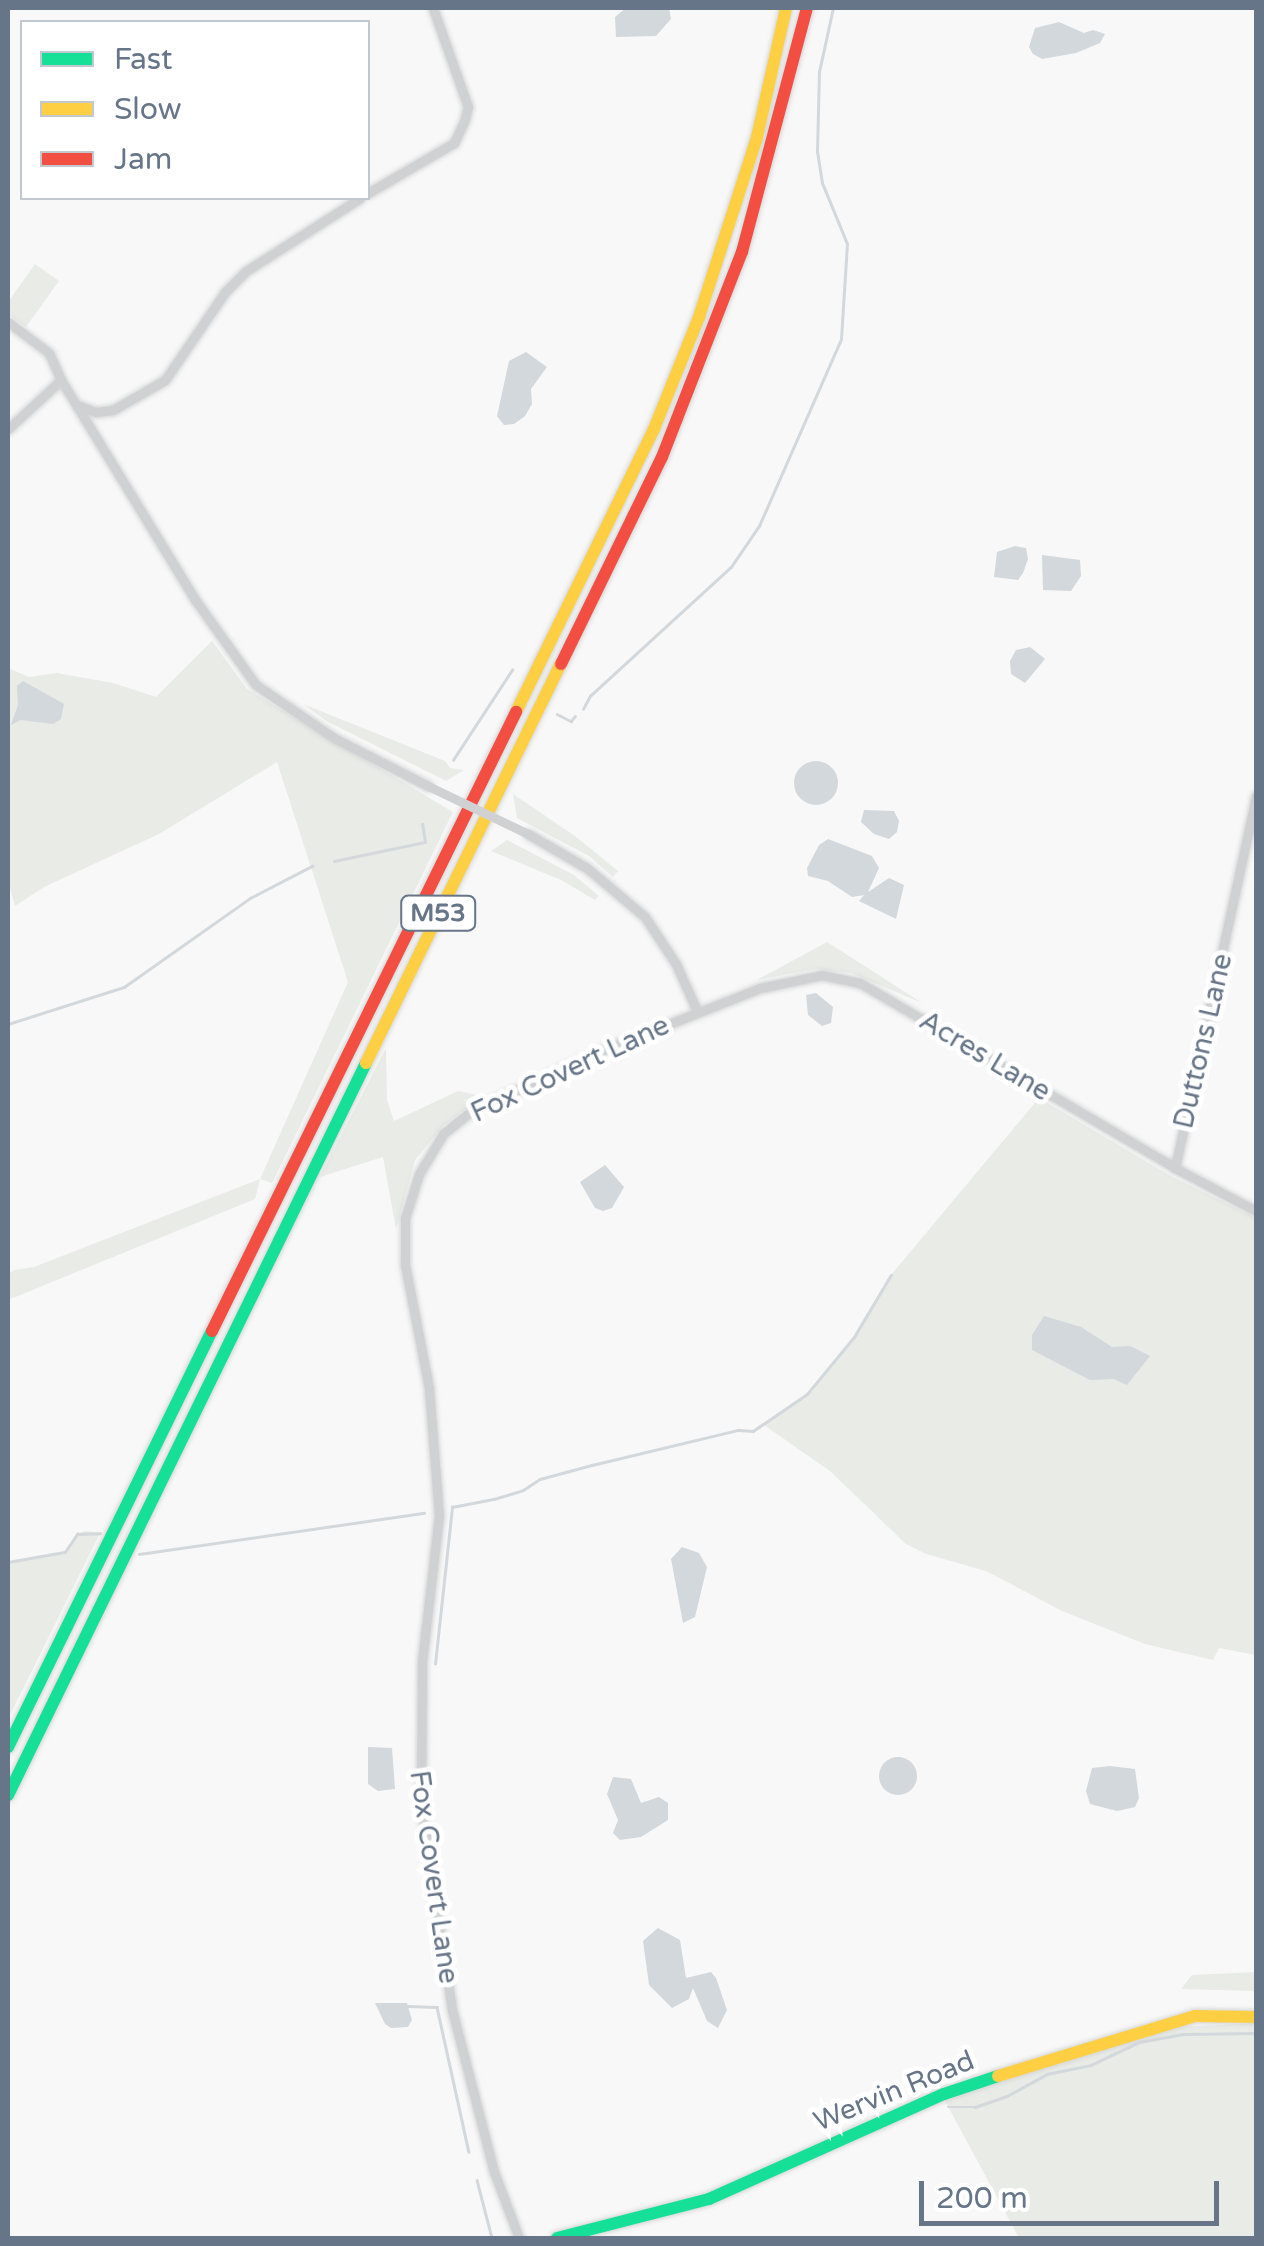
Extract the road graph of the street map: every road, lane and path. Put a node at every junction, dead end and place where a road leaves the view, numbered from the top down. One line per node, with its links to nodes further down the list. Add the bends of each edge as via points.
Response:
1 (434, 8): 4 (street, via 468,107 464,122 454,143)
2 (786, 8): 14 (main road, M53, via 752,156 654,429)
3 (807, 8): 15 (main road, M53, via 742,252 662,457)
4 (370, 192)
5 (357, 200): 8 (street, via 246,271 165,380 113,410)
6 (8, 322): 7 (street, Fox Covert Lane, via 49,353)
7 (61, 380): 8 (street, Fox Covert Lane); 9 (street)
8 (80, 406): 11 (street, Fox Covert Lane, bridge, via 196,601 256,685 334,738 587,868 645,917)
9 (8, 429)
10 (1256, 796): 12 (street, Duttons Lane)
11 (698, 1011): 12 (street, Acres Lane, via 822,974 860,983); 17 (street, Fox Covert Lane, via 472,1110 443,1134 419,1174 405,1218 405,1265 428,1388 439,1516 422,1662 421,1802 452,2010 494,2172)
12 (1174, 1168): 13 (street, Acres Lane)
13 (1256, 1212)
14 (8, 1747)
15 (8, 1795)
16 (1256, 2017): 18 (main road, Wervin Road, via 1196,2016 1094,2042 944,2094 710,2199)
17 (519, 2238)
18 (557, 2238)

